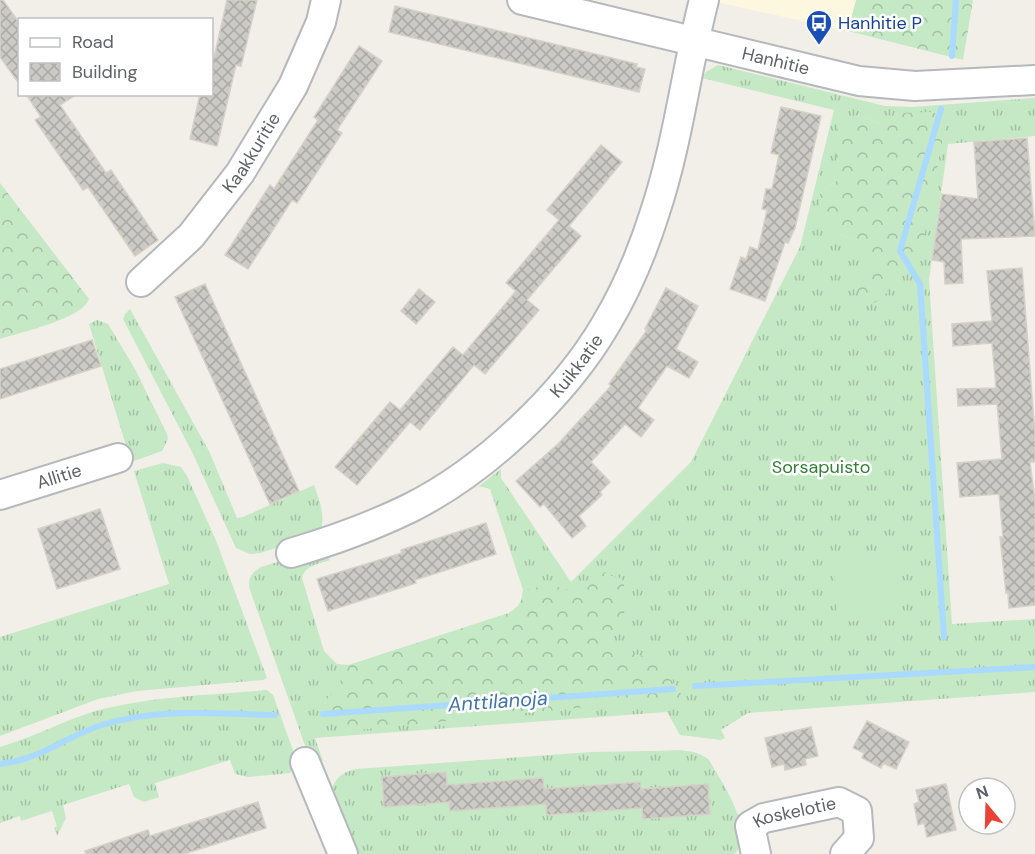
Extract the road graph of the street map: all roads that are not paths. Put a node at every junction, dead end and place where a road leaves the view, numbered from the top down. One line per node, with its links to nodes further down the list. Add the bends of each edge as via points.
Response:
1 (326, 0): 6 (street, Kaakkuritie, via 321,22 293,86 240,173 191,236)
2 (522, 0): 4 (street, Hanhitie)
3 (704, 0): 4 (street, Kuikkatie)
4 (694, 42): 5 (street, Hanhitie, via 858,81 915,86); 9 (street, Kuikkatie, via 672,148 649,231 612,315 576,368 530,420 465,475 369,526)
5 (1035, 80)
6 (141, 282)
7 (118, 458): 8 (street, Allitie)
8 (0, 495)
9 (291, 553)
10 (305, 762): 11 (street)
11 (343, 854)
12 (756, 854): 13 (street, Koskelotie, via 750,826 764,818 839,802 857,811 859,838)
13 (846, 854)

